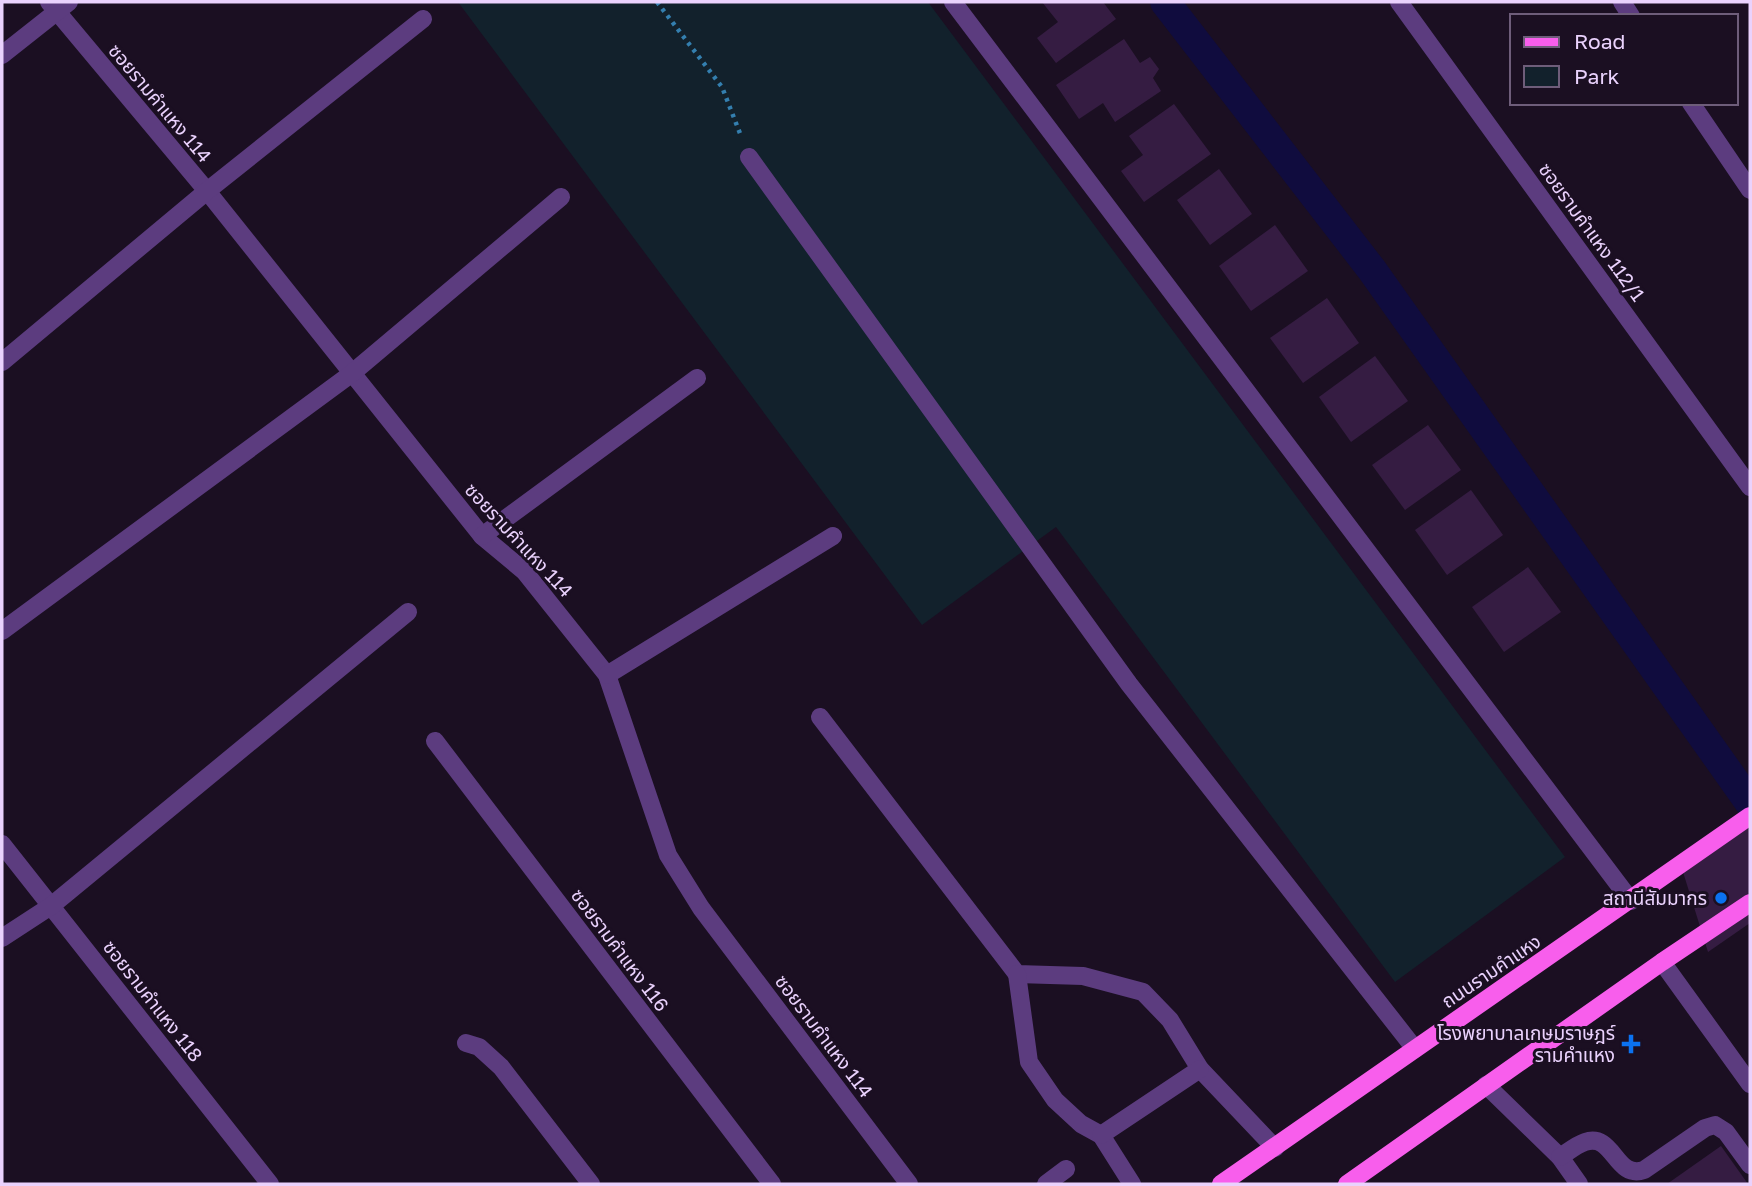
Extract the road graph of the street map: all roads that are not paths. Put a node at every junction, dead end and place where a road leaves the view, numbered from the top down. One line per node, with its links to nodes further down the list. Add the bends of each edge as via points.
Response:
1 (953, 2): 24 (street)
2 (1399, 2): 14 (street, ซอยรามคำแหง 112/1)
3 (58, 5): 5 (street); 9 (street, ซอยรามคำแหง 114)
4 (423, 19): 9 (street)
5 (2, 55)
6 (1692, 105): 8 (street)
7 (749, 157): 31 (street, via 1129,684)
8 (1750, 190)
9 (207, 191): 11 (street); 12 (street, ซอยรามคำแหง 114)
10 (561, 197): 12 (street)
11 (2, 362)
12 (351, 374): 16 (street, ซอยรามคำแหง 114); 18 (street)
13 (697, 378): 16 (street)
14 (1750, 487)
15 (832, 536): 19 (street)
16 (482, 537): 19 (street, ซอยรามคำแหง 114, via 524,571)
17 (408, 612): 26 (street)
18 (2, 631)
19 (607, 675): 44 (street, ซอยรามคำแหง 114, via 668,855 701,908)
20 (820, 718): 29 (street)
21 (435, 741): 43 (street, ซอยรามคำแหง 116)
22 (1750, 816): 24 (main road, ถนนรามคำแหง)
23 (2, 844): 26 (street, ซอยรามคำแหง 118)
24 (1631, 901): 31 (main road, ถนนรามคำแหง)
25 (1747, 905): 28 (main road)
26 (51, 906): 27 (street); 41 (street, ซอยรามคำแหง 118)
27 (2, 938)
28 (1662, 962): 33 (street); 34 (main road)
29 (1017, 974): 32 (street, via 1083,976 1143,992 1170,1020); 35 (street, via 1030,1062 1055,1100)
30 (466, 1043): 42 (street, via 501,1067)
31 (1415, 1049): 36 (main road, ถนนรามคำแหง)
32 (1200, 1069): 35 (street); 36 (street)
33 (1750, 1084)
34 (1486, 1086): 37 (street); 48 (main road)
35 (1101, 1135): 46 (street)
36 (1275, 1148): 47 (main road, ถนนรามคำแหง)
37 (1560, 1157): 40 (street, via 1582,1143 1598,1140 1624,1169); 49 (street)
38 (1750, 1165): 40 (street, via 1726,1132 1715,1125)
39 (1066, 1169): 45 (street)
40 (1644, 1170): 50 (street)
41 (270, 1184)
42 (592, 1184)
43 (772, 1184)
44 (909, 1184)
45 (1046, 1184)
46 (1132, 1184)
47 (1221, 1184)
48 (1347, 1184)
49 (1579, 1184)
50 (1624, 1184)

